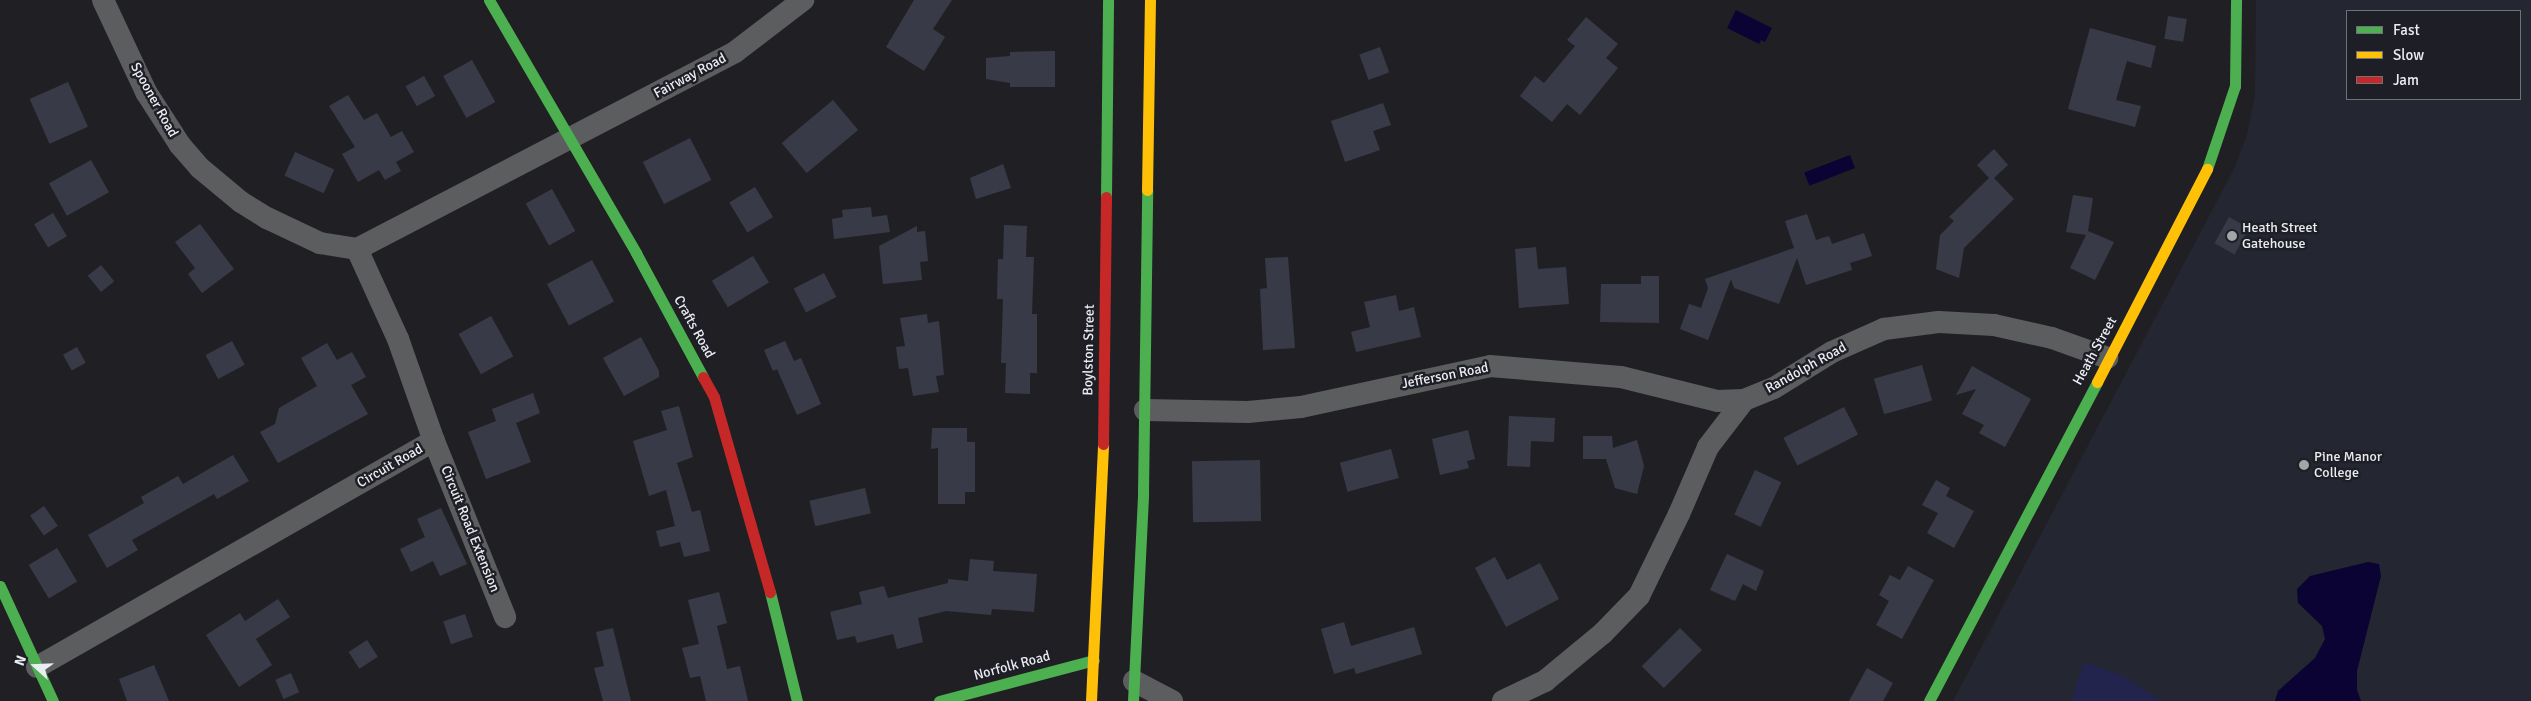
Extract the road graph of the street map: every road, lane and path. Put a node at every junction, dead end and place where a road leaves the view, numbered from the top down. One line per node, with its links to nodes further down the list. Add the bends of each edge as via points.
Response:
1 (103, 0): 8 (street, Spooner Road, via 146,92 180,145 200,168 241,202 267,218 320,242)
2 (488, 0): 7 (main road, Crafts Road)
3 (803, 0): 7 (street, Fairway Road, via 735,52)
4 (1108, 0): 15 (main road, Boylston Street, via 1103,492)
5 (1150, 0): 11 (main road)
6 (2236, 0): 9 (main road, Heath Street, via 2238,64 2220,135 2202,183)
7 (569, 140): 8 (street); 19 (main road, Crafts Road, via 690,349 714,398 756,537)
8 (357, 249): 12 (street, Circuit Road, via 398,339)
9 (2108, 358): 10 (street, Randolph Road, via 2052,338 1994,325 1939,322 1884,329 1832,352 1774,388); 24 (main road, Heath Street)
10 (1744, 400): 11 (street, Jefferson Road, via 1717,401 1622,377 1490,366 1301,407 1248,412); 23 (street, via 1708,448 1680,514 1639,596 1603,633 1545,680)
11 (1145, 410): 17 (main road)
12 (434, 441): 14 (street, Circuit Road Extension); 16 (street, Circuit Road)
13 (0, 586): 16 (main road)
14 (505, 617)
15 (1094, 660): 20 (main road, Norfolk Road); 21 (main road, Boylston Street)
16 (37, 667): 18 (main road)
17 (1134, 691): 22 (street)
18 (53, 701)
19 (797, 701)
20 (939, 701)
21 (1091, 701)
22 (1172, 701)
23 (1503, 701)
24 (1929, 701)

